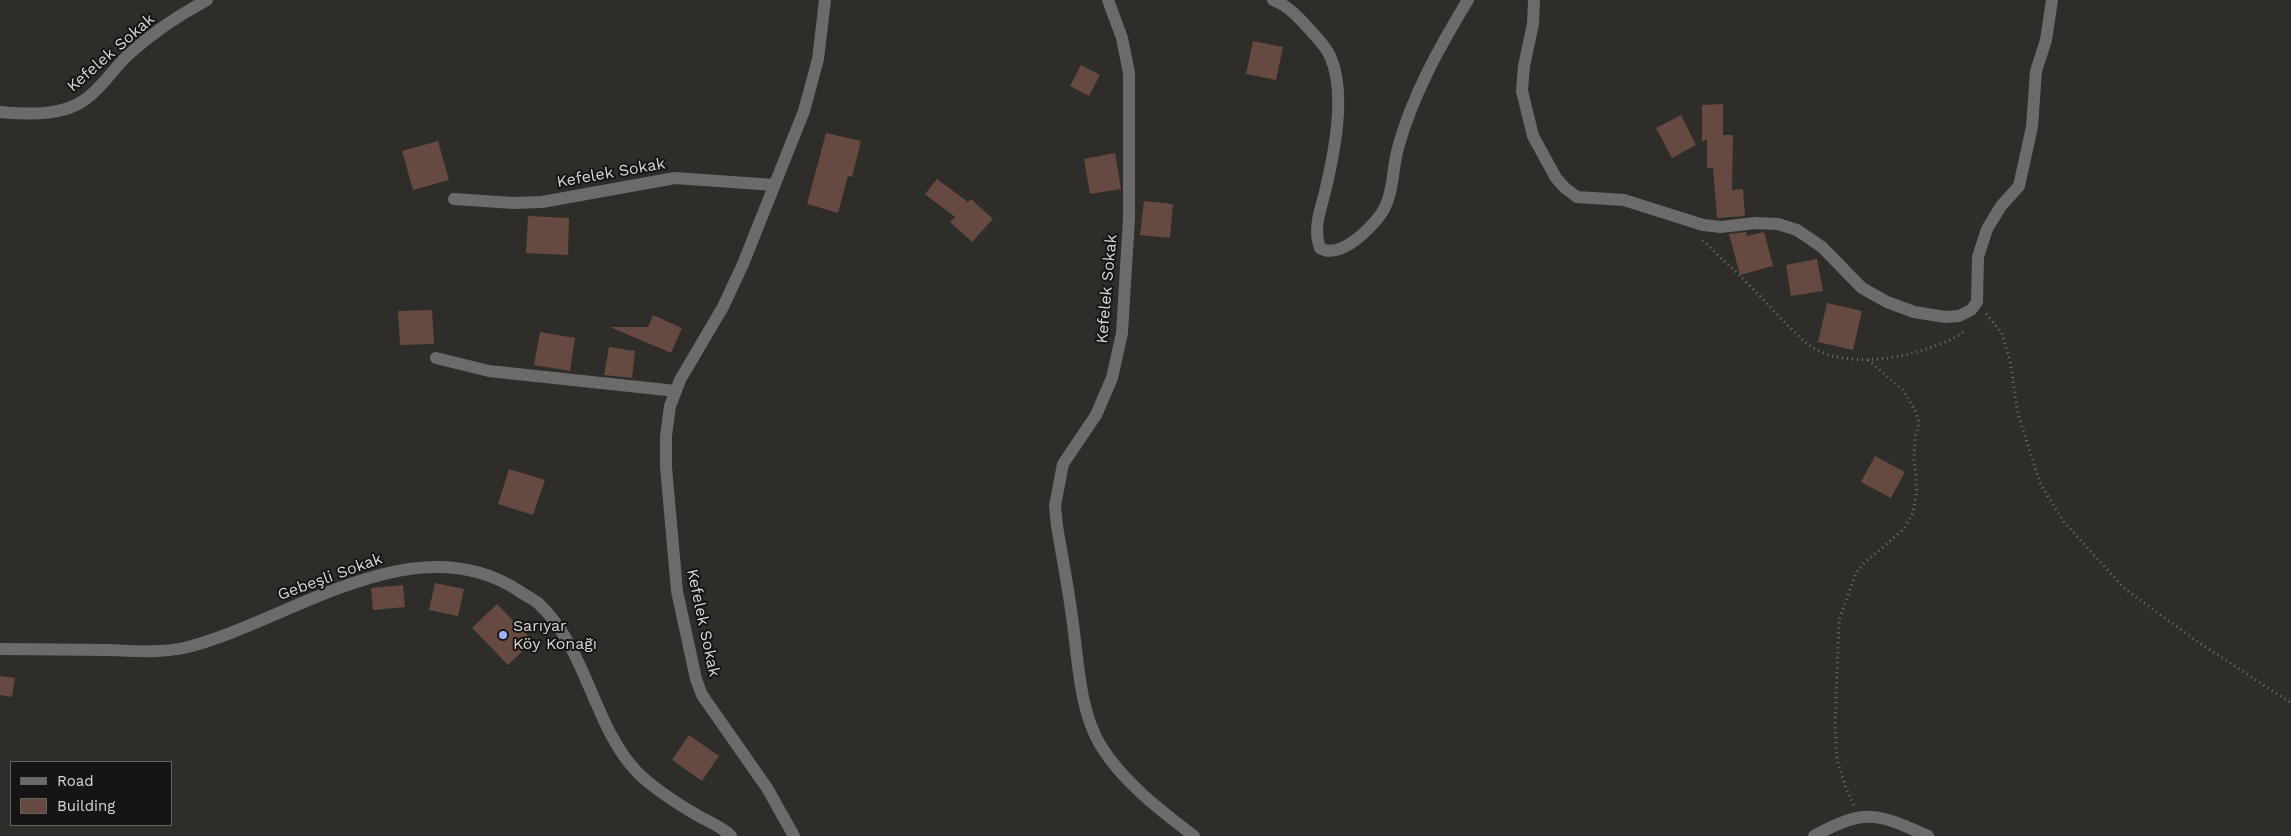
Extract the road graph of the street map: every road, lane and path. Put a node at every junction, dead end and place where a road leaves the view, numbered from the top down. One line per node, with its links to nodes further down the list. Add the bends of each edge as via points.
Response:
1 (207, 0): 8 (street, Kefelek Sokak, via 157,32 77,105 55,112)
2 (825, 0): 9 (street, Kefelek Sokak, via 811,92)
3 (1108, 0): 21 (street, Kefelek Sokak, via 1122,38 1129,73 1129,218 1122,333 1112,378 1096,415 1063,464 1056,506 1080,681 1100,744 1112,762 1138,788)
4 (1273, 0): 5 (street, via 1283,4 1313,34 1329,54 1336,72 1332,160 1316,229 1320,248 1326,252 1339,250 1361,236 1381,213 1388,200 1398,148 1412,108)
5 (1468, 0)
6 (1534, 0): 12 (street, via 1522,91 1527,114 1533,136 1556,178 1577,197 1624,200 1703,225 1778,224 1811,238 1862,288 1887,302 1914,312 1945,316 1960,316)
7 (2052, 0): 12 (street, via 2046,40 2036,71 2027,156 2019,186 1987,229 1978,257)
8 (0, 112)
9 (774, 185): 10 (street, Kefelek Sokak, via 675,178 542,202); 15 (street, Kefelek Sokak, via 723,307)
10 (454, 199)
11 (1702, 240): 14 (path, via 1810,346 1824,352)
12 (1974, 306): 14 (path, via 1970,324 1961,335 1920,351 1890,359); 17 (path, via 2002,333 2018,414 2040,483 2063,521 2125,589)
13 (436, 358): 15 (street, via 498,373)
14 (1868, 360): 18 (path, via 1903,390 1919,422 1913,513 1904,529 1856,573 1839,620 1837,760)
15 (676, 391): 20 (street, Kefelek Sokak, via 670,406 666,436 666,467 677,591 696,679 702,695 767,788)
16 (0, 649): 19 (street, Gebeşli Sokak, via 152,651 182,648 384,573 419,567 469,569 497,578 537,603 574,652 618,745 638,772 684,807)
17 (2291, 703)
18 (1860, 816): 22 (street); 23 (street, via 1884,818)
19 (732, 836)
20 (794, 836)
21 (1194, 836)
22 (1814, 836)
23 (1928, 836)

